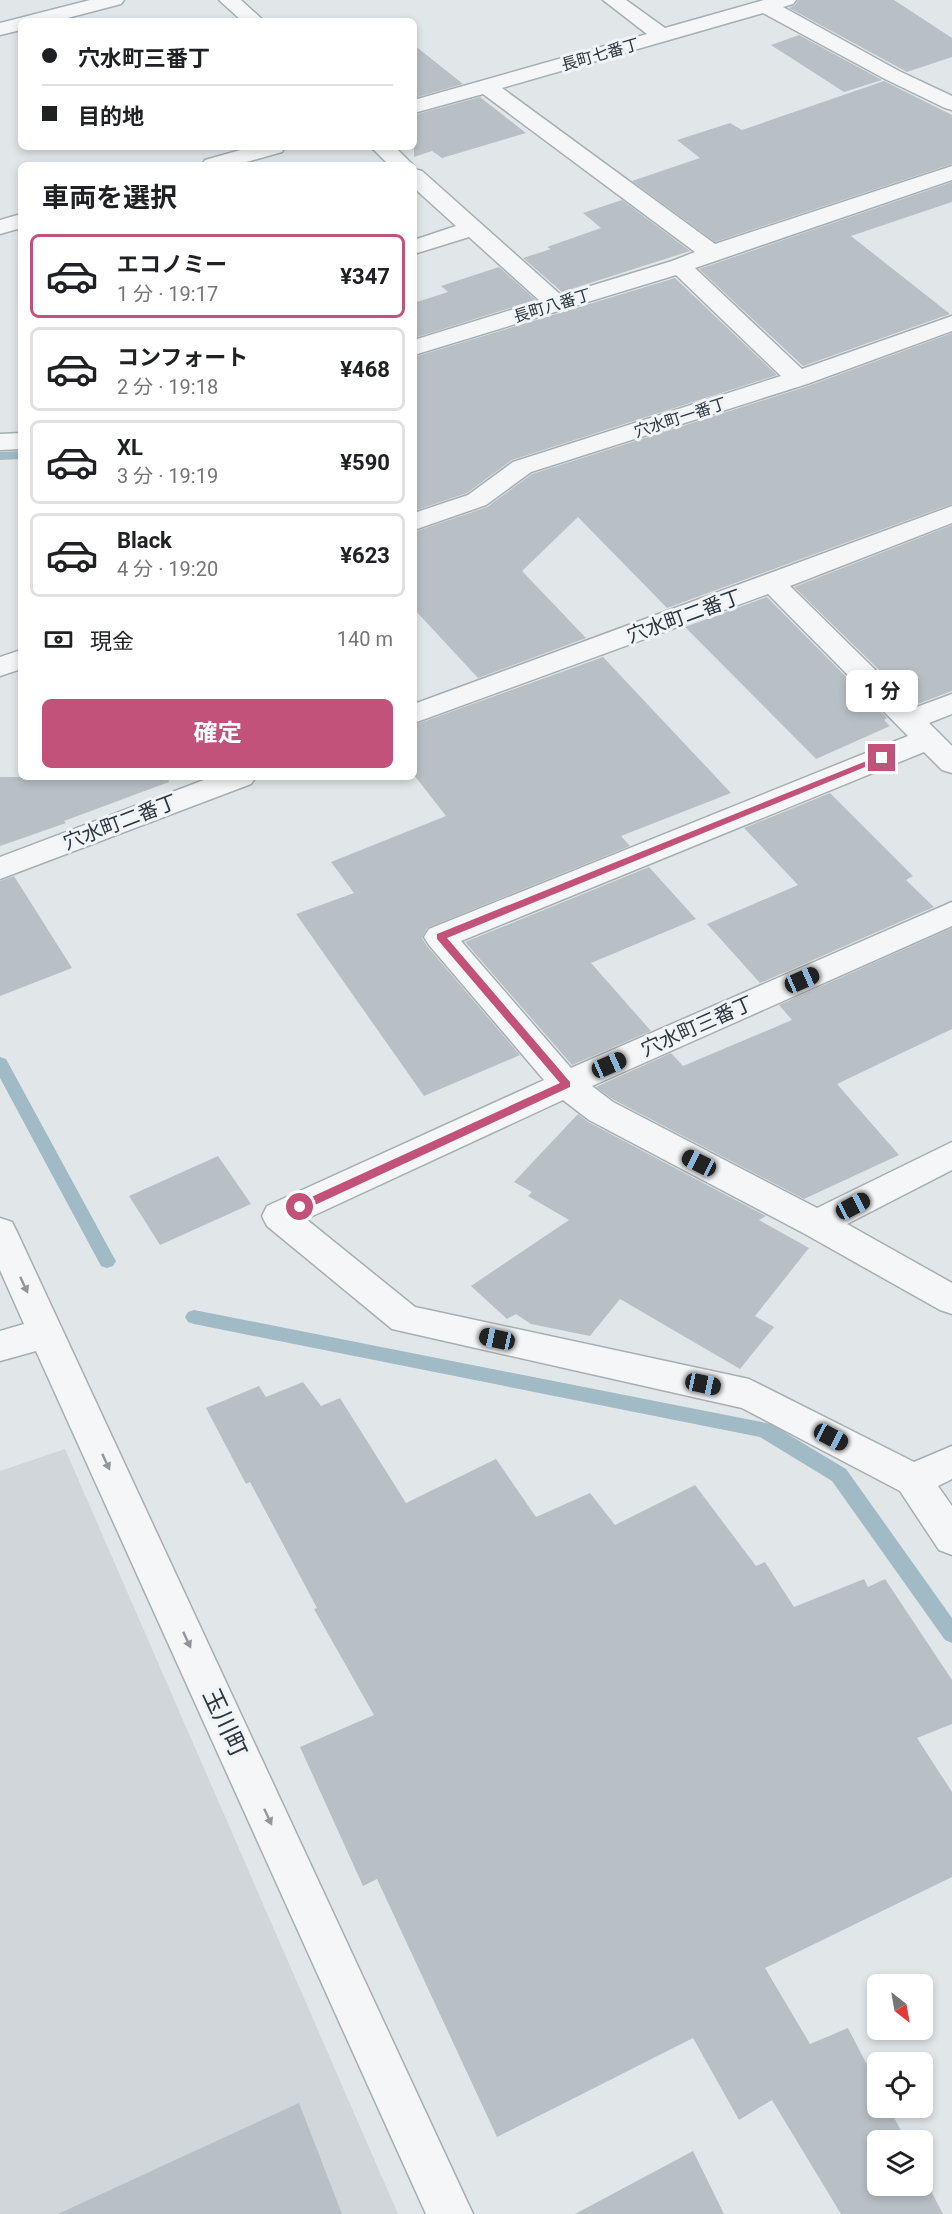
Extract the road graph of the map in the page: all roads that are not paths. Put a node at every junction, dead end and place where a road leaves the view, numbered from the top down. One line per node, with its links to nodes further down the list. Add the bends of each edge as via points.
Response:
1 (114, 0): 5 (street)
2 (229, 0): 6 (street)
3 (613, 0): 9 (street)
4 (776, 3): 9 (street, 長町七番丁); 11 (street, via 892,75)
5 (44, 18)
6 (250, 18)
7 (18, 25): 8 (street)
8 (0, 29)
9 (663, 36): 10 (street, 長町七番丁)
10 (487, 87): 12 (street, 長町七番丁); 23 (street)
11 (952, 104)
12 (417, 106)
13 (265, 150): 15 (street)
14 (385, 150): 16 (street)
15 (229, 162)
16 (399, 162)
17 (952, 173): 23 (street)
18 (417, 179): 21 (street)
19 (18, 222): 20 (street)
20 (0, 227)
21 (473, 228): 22 (street); 25 (street)
22 (417, 246)
23 (712, 253): 24 (street, 長町八番丁)
24 (680, 266): 25 (street, 長町八番丁); 28 (street)
25 (557, 304): 27 (street, 長町八番丁)
26 (952, 323): 28 (street, 穴水町一番丁)
27 (418, 342)
28 (798, 379): 32 (street, 穴水町一番丁, via 522,467 477,500)
29 (18, 441): 30 (street)
30 (0, 442)
31 (952, 514): 33 (street, 穴水町二番丁)
32 (417, 521)
33 (772, 584): 37 (street, 穴水町二番丁); 38 (street)
34 (18, 660): 35 (street)
35 (0, 667)
36 (952, 703): 38 (street)
37 (417, 713)
38 (917, 730): 39 (street); 43 (street, via 440,937)
39 (952, 763)
40 (233, 780): 41 (street, 穴水町二番丁)
41 (0, 868)
42 (952, 913): 43 (street, 穴水町三番丁)
43 (566, 1084): 45 (street, via 601,1111); 51 (street, 穴水町三番丁, via 279,1216 405,1319 749,1394)
44 (952, 1155): 45 (street)
45 (817, 1224): 47 (street)
46 (0, 1232): 48 (street, 玉川町, one-way to 48)
47 (952, 1300)
48 (46, 1332): 49 (street); 53 (street, 玉川町, one-way to 53)
49 (0, 1346)
50 (952, 1462): 51 (street)
51 (913, 1480): 52 (street)
52 (952, 1538)
53 (450, 2214)

